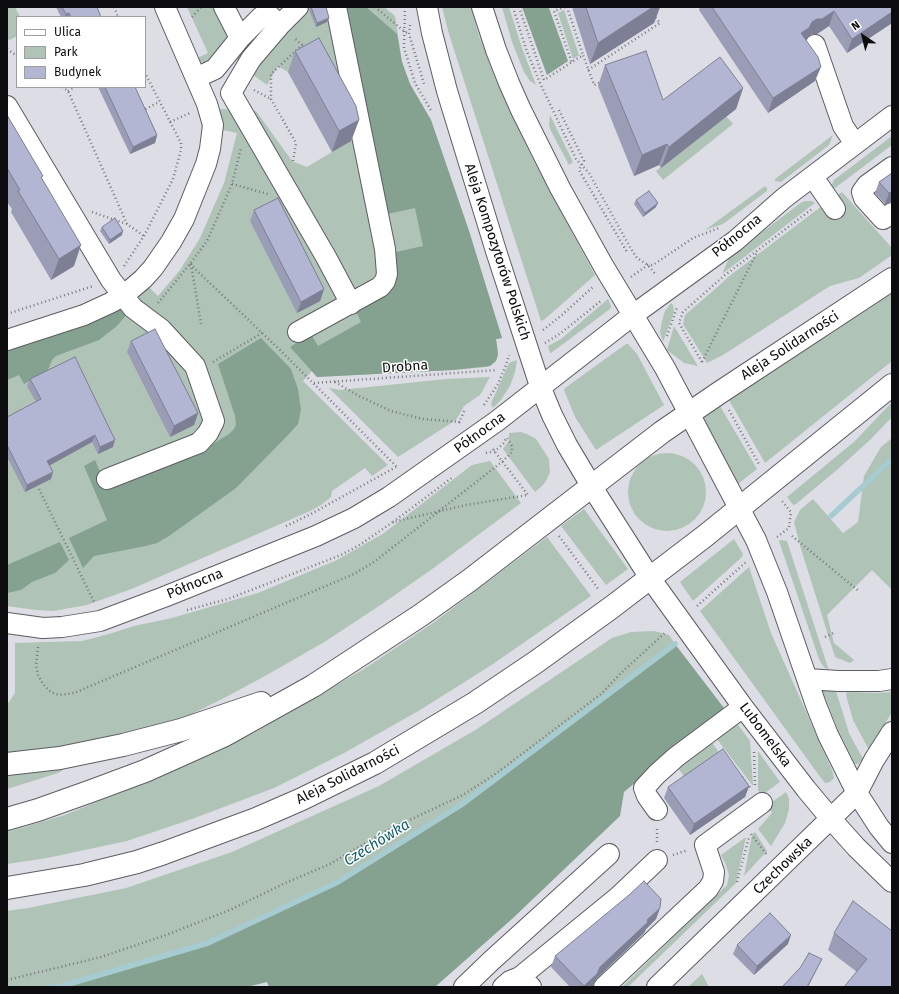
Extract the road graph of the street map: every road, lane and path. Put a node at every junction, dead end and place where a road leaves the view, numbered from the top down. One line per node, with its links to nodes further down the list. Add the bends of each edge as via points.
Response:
1 (165, 7): 25 (street)
2 (201, 7): 14 (path)
3 (224, 7): 17 (street)
4 (298, 7): 15 (street)
5 (336, 7): 60 (street, via 385,249 387,274 380,287)
6 (375, 7): 16 (path)
7 (427, 7): 76 (street, Aleja Kompozytorów Polskich, via 447,90)
8 (482, 7): 62 (street, via 500,62 521,110 578,222)
9 (513, 7): 39 (path, via 545,96 576,159)
10 (519, 7): 22 (path, via 544,80)
11 (566, 7): 21 (path); 22 (path, via 554,11)
12 (258, 12): 15 (street, via 267,13); 17 (street)
13 (652, 12): 23 (path, via 660,23)
14 (192, 18)
15 (280, 25): 31 (path, via 302,45 271,74); 37 (street, via 251,59 230,93)
16 (409, 34)
17 (240, 38): 25 (street, via 215,69)
18 (815, 45): 38 (street, via 843,126)
19 (7, 49): 20 (path)
20 (16, 55)
21 (583, 55): 22 (path); 23 (path)
22 (572, 62)
23 (588, 70): 26 (path, via 594,85)
24 (146, 75): 32 (path)
25 (196, 78): 56 (street, via 213,125 206,164 184,219 171,242 153,268)
26 (607, 80)
27 (64, 88): 30 (path)
28 (72, 88): 30 (path)
29 (254, 90): 31 (path)
30 (68, 91): 47 (path)
31 (272, 99): 43 (path, via 296,142)
32 (159, 102): 35 (path); 48 (path, via 181,143 181,150 173,179)
33 (7, 106): 54 (street)
34 (559, 110): 39 (path, via 584,162)
35 (140, 112)
36 (892, 116): 38 (street, Północna)
37 (246, 120): 42 (path, via 245,134); 43 (street)
38 (856, 144): 41 (street, Północna)
39 (582, 165): 50 (path, via 579,170); 52 (path, via 589,173 631,249 637,258 648,265)
40 (892, 167): 45 (street, via 867,185 862,192 864,198)
41 (813, 177): 44 (street); 62 (street, Północna, via 735,241)
42 (232, 184): 43 (path); 51 (path, via 207,241)
43 (290, 196): 60 (street)
44 (831, 203): 49 (path)
45 (882, 209)
46 (92, 212): 47 (path)
47 (127, 224): 48 (path)
48 (144, 236): 54 (path)
49 (758, 251): 49 (path, via 682,312 679,323 702,362)
50 (627, 252)
51 (190, 264): 59 (path); 63 (path); 66 (path)
52 (638, 272)
53 (892, 279): 80 (main road, Aleja Solidarności)
54 (111, 280): 56 (street); 61 (path)
55 (599, 282): 64 (path)
56 (123, 296): 67 (street, via 84,315); 71 (street, via 133,308 161,329)
57 (606, 296): 68 (path)
58 (682, 302): 70 (path, via 678,306)
59 (157, 304)
60 (351, 304): 65 (street)
61 (7, 314)
62 (633, 315): 70 (street); 76 (street, Północna)
63 (201, 324)
64 (543, 330)
65 (298, 332)
66 (262, 333): 71 (path); 74 (path)
67 (7, 340)
68 (548, 342)
69 (509, 357): 77 (path, via 498,384)
70 (660, 359): 80 (street)
71 (197, 370): 90 (street, via 214,421 200,443)
72 (497, 370): 73 (path, Drobna)
73 (335, 382): 74 (path, Drobna); 81 (path, via 391,411 423,419)
74 (314, 383): 87 (path)
75 (892, 385): 94 (main road)
76 (540, 386): 91 (street, Aleja Kompozytorów Polskich, via 564,439); 109 (street, Północna, via 497,421 402,488 334,528 106,619 69,626)
77 (485, 404)
78 (466, 409): 81 (path)
79 (728, 409): 88 (path)
80 (689, 414): 91 (main road, Aleja Solidarności); 94 (street)
81 (461, 422): 82 (path)
82 (454, 426)
83 (507, 437): 85 (path, via 512,452)
84 (480, 457): 85 (path, via 492,448)
85 (503, 461): 95 (path); 95 (path, via 528,495)
86 (403, 462): 87 (path)
87 (397, 466): 97 (path, via 309,516)
88 (760, 466)
89 (455, 476): 96 (path)
90 (107, 479)
91 (592, 487): 102 (street, Lubomelska); 115 (main road, via 421,615)
92 (39, 489): 106 (path, via 96,606)
93 (782, 501): 100 (path, via 791,512 789,528)
94 (739, 509): 102 (main road, Aleja Solidarności); 113 (street, via 767,564)
95 (436, 512): 96 (path); 109 (path, via 374,562 354,574 74,693 59,695 51,692 38,676 36,666)
96 (394, 522): 107 (path, via 341,555 228,599)
97 (281, 528)
98 (555, 531): 103 (path)
99 (792, 536): 104 (path)
100 (777, 537)
101 (746, 562): 105 (path)
102 (650, 578): 116 (street, Lubomelska); 132 (main road, Aleja Solidarności, via 536,662 475,703 324,789 256,819 157,856 84,874)
103 (599, 590)
104 (860, 592)
105 (697, 606)
106 (90, 608)
107 (185, 610)
108 (7, 623): 109 (street, Północna)
109 (40, 627)
110 (670, 627): 133 (path, via 601,694 498,772 463,795 386,831 330,864 223,912 101,957)
111 (836, 632): 112 (path)
112 (825, 637)
113 (807, 678): 114 (street, via 838,681); 120 (street, via 828,735)
114 (892, 679)
115 (313, 686): 118 (main road, via 181,730 123,745 60,758); 123 (main road, via 224,735 145,771)
116 (743, 707): 122 (street, via 676,757 644,788); 124 (street, Lubomelska)
117 (892, 732): 120 (street, Czechowska)
118 (7, 764)
119 (741, 775): 121 (path)
120 (857, 793): 124 (street, Czechowska); 126 (street)
121 (759, 799): 127 (street)
122 (656, 810): 130 (path)
123 (7, 819)
124 (831, 819): 131 (street, Lubomelska); 137 (street, Czechowska)
125 (751, 834): 129 (path)
126 (892, 843)
127 (705, 845): 130 (path); 136 (street, via 714,872 713,881 708,889)
128 (609, 854): 135 (street)
129 (770, 858)
130 (657, 860): 134 (street)
131 (892, 882)
132 (7, 888)
133 (7, 980)
134 (518, 984)
135 (464, 987)
136 (604, 987)
137 (657, 987)

